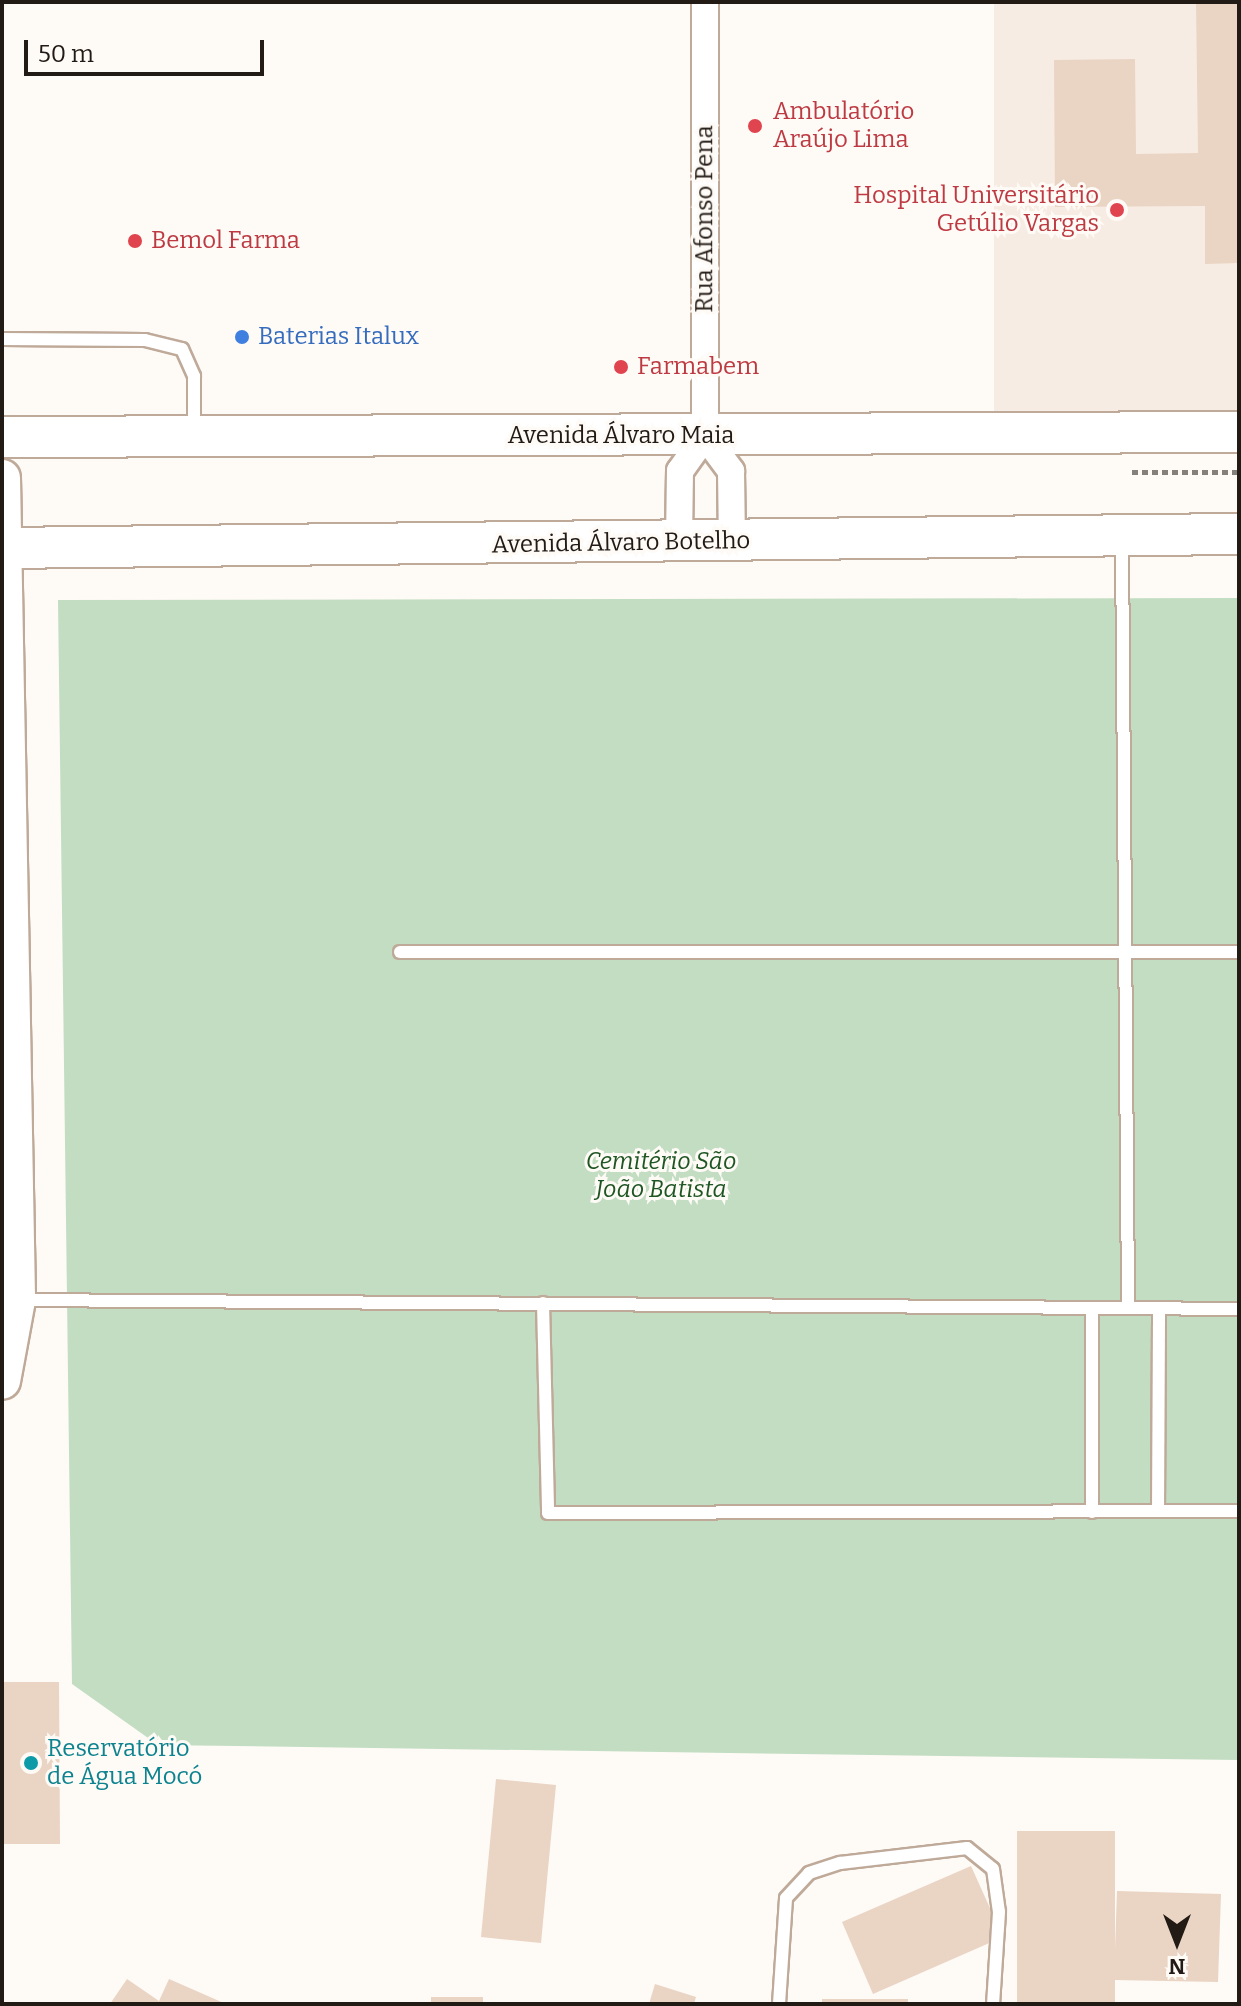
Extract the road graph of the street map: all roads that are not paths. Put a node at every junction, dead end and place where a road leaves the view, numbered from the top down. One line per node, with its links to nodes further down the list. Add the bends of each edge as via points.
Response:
1 (705, 2): 4 (street, Rua Afonso Pena)
2 (2, 339): 6 (lane, via 145,340 182,349 194,376)
3 (1239, 432): 4 (main road, Avenida Álvaro Maia)
4 (705, 436): 6 (main road, Avenida Álvaro Maia); 10 (street, via 680,471); 11 (street, via 731,471)
5 (2, 437): 6 (main road, Avenida Álvaro Maia)
6 (194, 437)
7 (2, 478): 12 (main road)
8 (1239, 534): 9 (main road, Avenida Álvaro Botelho)
9 (1122, 536): 11 (main road, Avenida Álvaro Botelho); 14 (lane)
10 (679, 542): 11 (main road, Avenida Álvaro Botelho); 12 (main road, Avenida Álvaro Botelho)
11 (732, 542)
12 (3, 548): 16 (main road)
13 (400, 952): 14 (lane)
14 (1125, 952): 15 (lane); 19 (lane)
15 (1239, 952)
16 (9, 1299): 17 (lane); 22 (main road)
17 (543, 1303): 18 (lane); 25 (lane, via 548,1513)
18 (1092, 1308): 19 (lane); 25 (lane)
19 (1128, 1308): 20 (lane)
20 (1159, 1309): 21 (lane); 23 (lane)
21 (1239, 1309)
22 (2, 1381)
23 (1158, 1511): 24 (lane); 25 (lane)
24 (1239, 1511)
25 (1092, 1512)
26 (779, 2004): 27 (lane, via 786,1898 809,1873 840,1863 967,1848 993,1869 999,1912)
27 (993, 2004)

